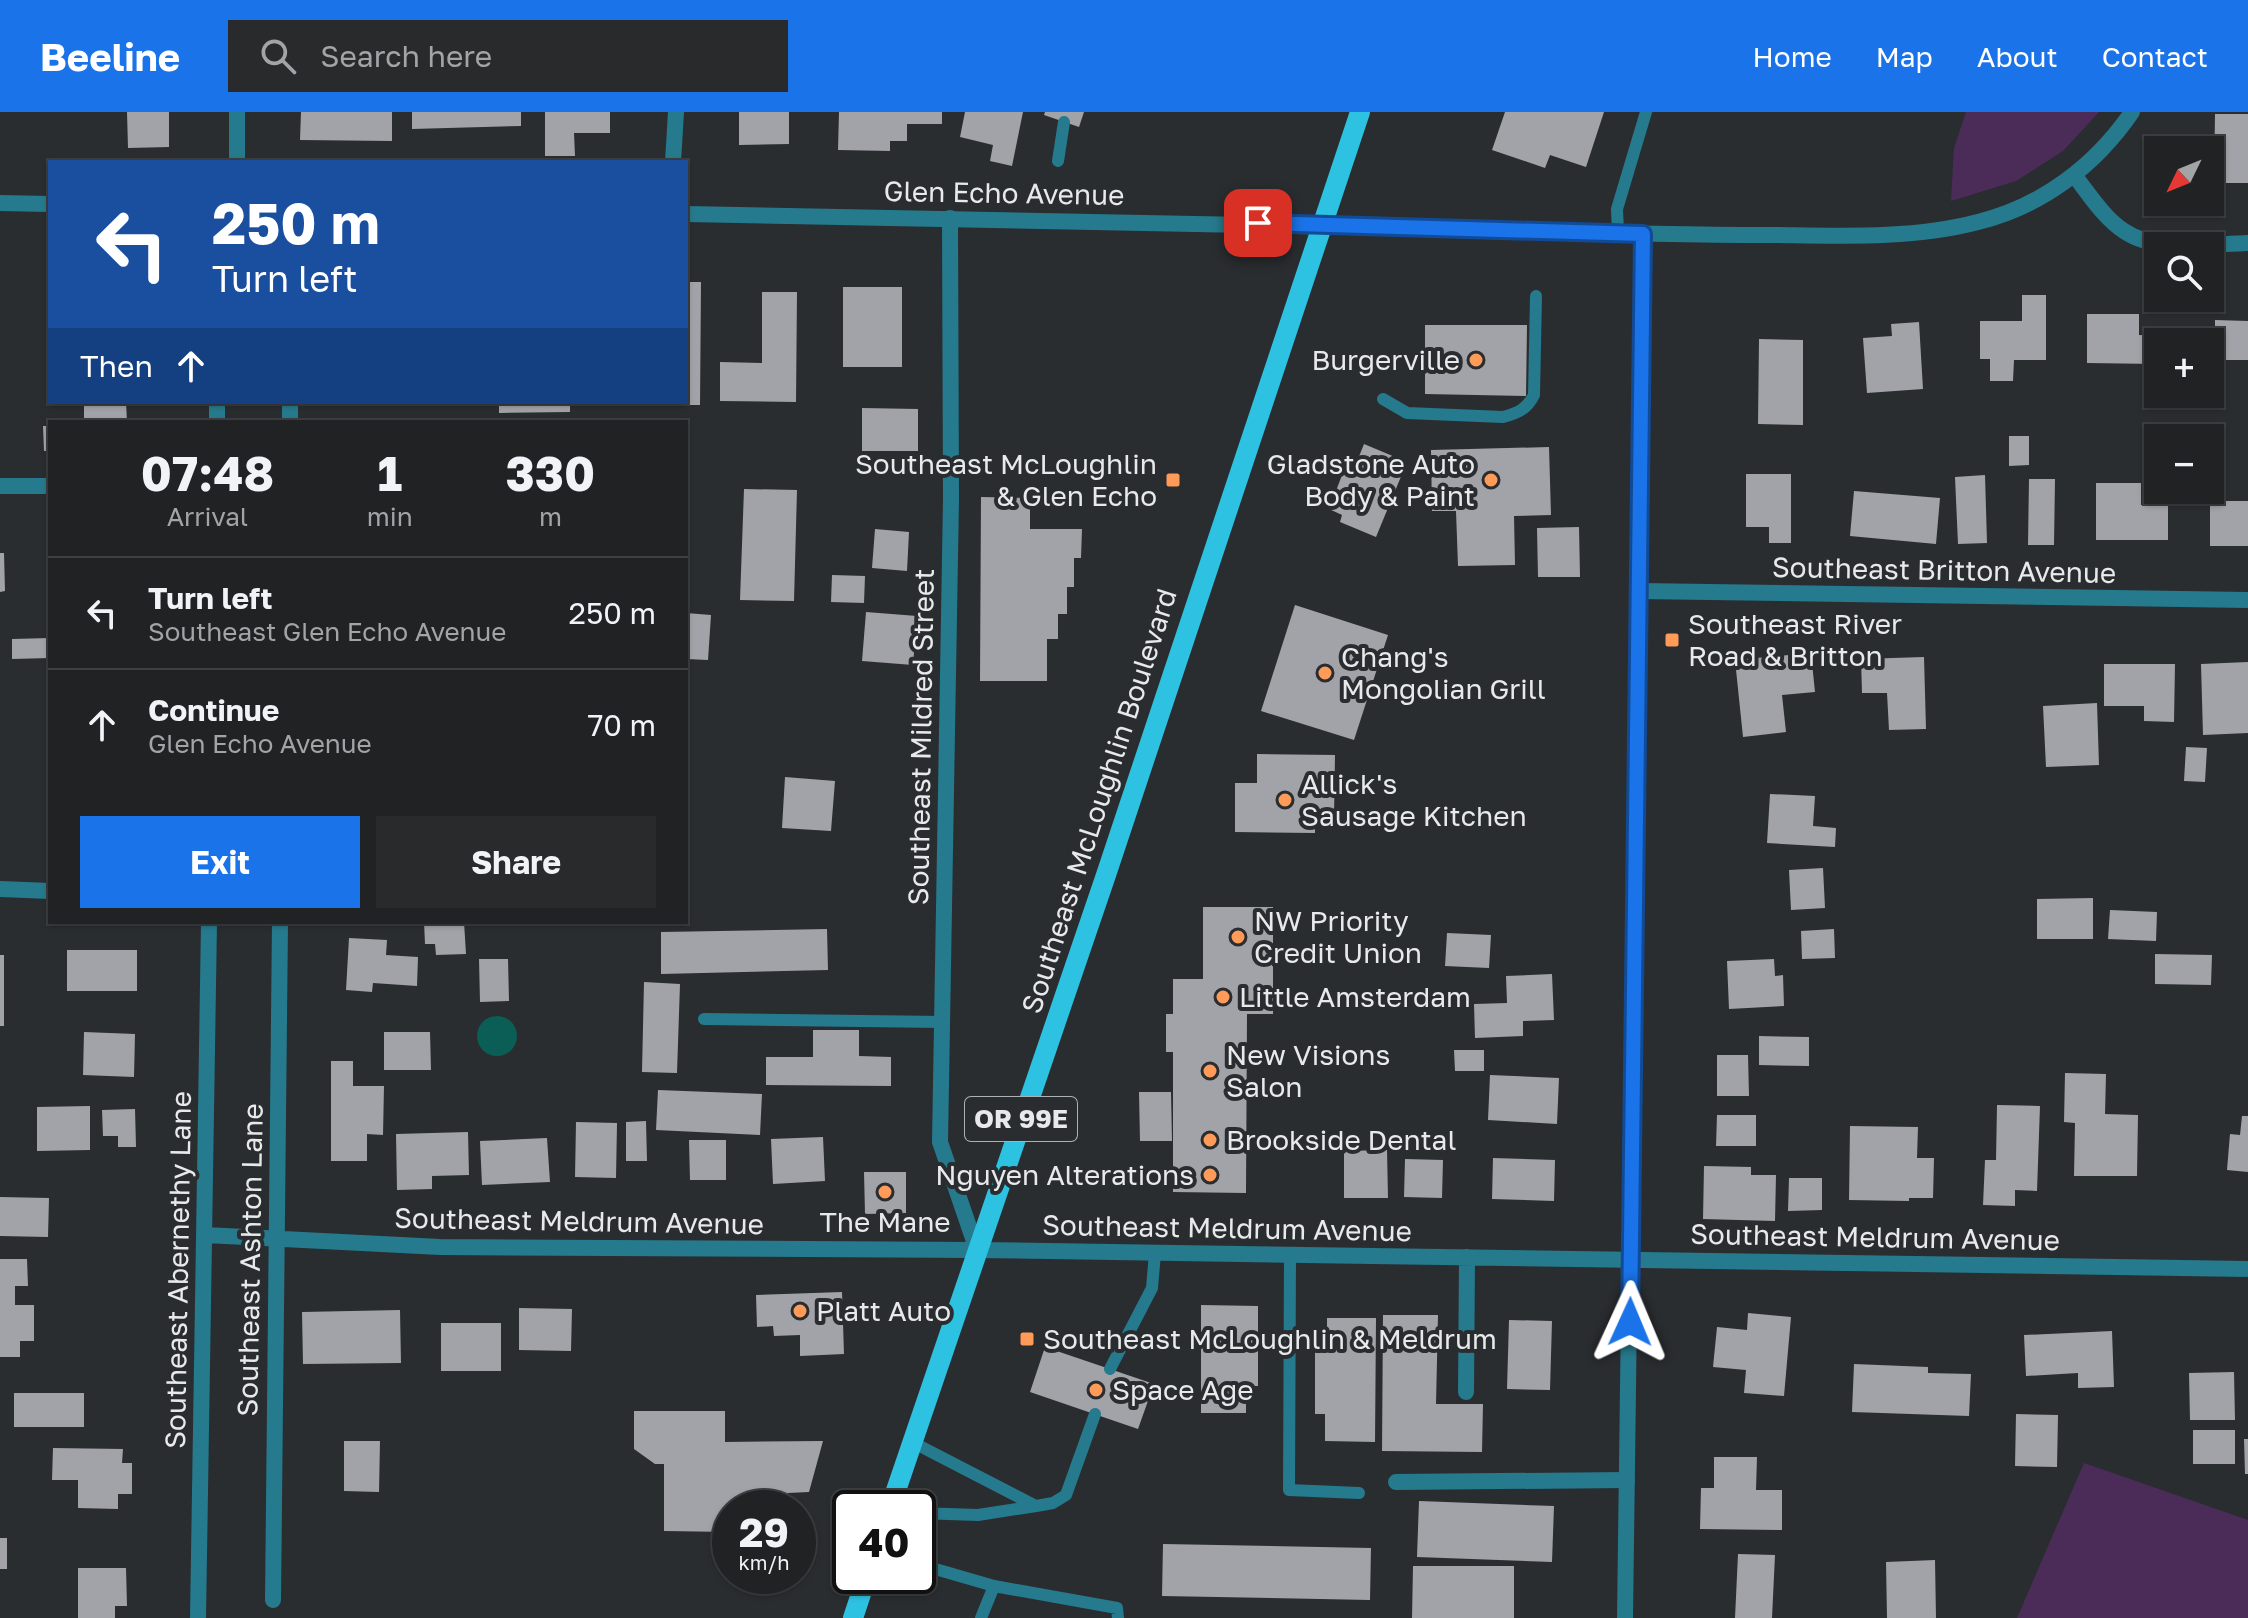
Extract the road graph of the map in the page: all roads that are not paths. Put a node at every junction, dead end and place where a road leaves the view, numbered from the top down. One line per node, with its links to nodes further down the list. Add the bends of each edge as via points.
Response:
1 (237, 112): 7 (street)
2 (676, 112): 8 (street)
3 (1360, 112): 15 (main road, Southeast McLoughlin Boulevard / OR 99E)
4 (1646, 112): 16 (lane, via 1617,209)
5 (2132, 112): 10 (street, Glen Echo Avenue)
6 (1064, 122): 9 (lane)
7 (237, 160)
8 (673, 160)
9 (1058, 161)
10 (2074, 175): 17 (street, Glen Echo Avenue, via 2025,206 1932,232); 18 (street, via 2111,220 2140,239 2172,245)
11 (0, 203): 12 (street)
12 (48, 204)
13 (688, 214): 14 (street, Glen Echo Avenue)
14 (950, 218): 15 (street, Glen Echo Avenue); 30 (street, Southeast Mildred Street)
15 (1321, 225): 16 (street, Glen Echo Avenue); 33 (main road, Southeast McLoughlin Boulevard / OR 99E)
16 (1618, 233): 17 (street, Glen Echo Avenue)
17 (1643, 234): 23 (street)
18 (2248, 243)
19 (1536, 296): 20 (lane, via 1534,395 1517,414 1407,413)
20 (1383, 399)
21 (0, 486): 22 (street)
22 (48, 486)
23 (1639, 591): 24 (street, Southeast Britton Avenue); 37 (street)
24 (2248, 600)
25 (0, 889): 26 (street)
26 (48, 891)
27 (209, 924): 31 (street, Southeast Abernethy Lane)
28 (280, 924): 32 (street, Southeast Ashton Lane)
29 (704, 1019): 30 (lane)
30 (943, 1022): 33 (street, Southeast Mildred Street, via 940,1142)
31 (205, 1235): 32 (street, Southeast Meldrum Avenue); 53 (street, Southeast Abernethy Lane)
32 (277, 1239): 33 (street, Southeast Meldrum Avenue, via 440,1247); 52 (street, Southeast Ashton Lane)
33 (977, 1250): 34 (street, Southeast Meldrum Avenue); 42 (main road, Southeast McLoughlin Boulevard / OR 99E)
34 (1155, 1253): 35 (street, Southeast Meldrum Avenue); 39 (lane, via 1152,1288)
35 (1290, 1255): 36 (street, Southeast Meldrum Avenue); 46 (lane, via 1289,1490)
36 (1467, 1257): 37 (street, Southeast Meldrum Avenue); 40 (street)
37 (1631, 1259): 38 (street, Southeast Meldrum Avenue); 43 (street)
38 (2248, 1269)
39 (1110, 1369)
40 (1466, 1392)
41 (1095, 1414): 47 (lane, via 1066,1495)
42 (912, 1442): 45 (main road, Southeast McLoughlin Boulevard / OR 99E); 47 (lane)
43 (1627, 1480): 44 (street); 57 (street)
44 (1396, 1482)
45 (896, 1490)
46 (1359, 1493)
47 (1036, 1506): 48 (lane, via 978,1515)
48 (936, 1514)
49 (936, 1569): 50 (lane)
50 (994, 1586): 55 (lane); 56 (lane, via 1117,1608)
51 (861, 1594): 54 (main road)
52 (273, 1600)
53 (198, 1618)
54 (853, 1618)
55 (981, 1618)
56 (1118, 1618)
57 (1625, 1618)

